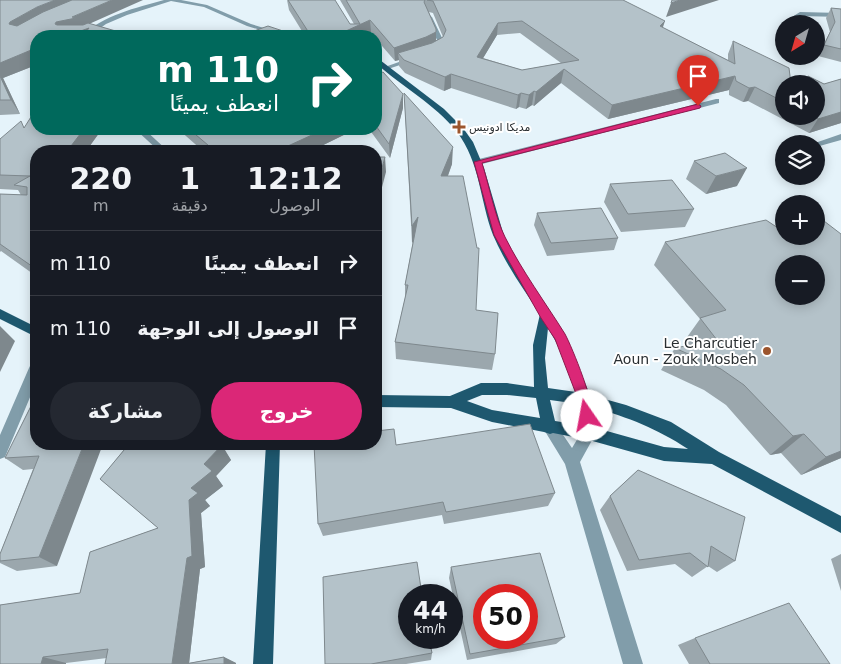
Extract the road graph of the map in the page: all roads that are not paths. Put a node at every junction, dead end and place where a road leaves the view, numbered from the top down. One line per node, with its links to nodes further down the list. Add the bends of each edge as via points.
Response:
1 (171, 0): 5 (street); 6 (street, via 213,8)
2 (428, 14): 7 (street, via 441,42 440,47)
3 (798, 15): 4 (street)
4 (841, 15)
5 (94, 30)
6 (266, 30)
7 (429, 53)
8 (421, 56): 9 (street)
9 (384, 68): 15 (main road, via 452,121 462,132)
10 (716, 101): 15 (street)
11 (146, 135): 14 (street)
12 (841, 137): 13 (street)
13 (825, 141)
14 (157, 145)
15 (478, 162): 17 (main road, via 499,235)
16 (0, 314): 18 (main road)
17 (545, 315): 20 (main road, via 538,340); 21 (main road, via 560,338)
18 (30, 329)
19 (30, 382): 27 (street)
20 (540, 392): 21 (main road); 23 (main road, via 481,389); 24 (main road)
21 (585, 399): 25 (main road); 28 (main road, via 666,427)
22 (382, 401): 23 (main road)
23 (451, 402): 24 (main road, via 492,416)
24 (550, 428): 25 (main road); 29 (street)
25 (589, 433): 28 (main road, via 664,454); 29 (street)
26 (273, 450): 31 (main road)
27 (0, 452)
28 (714, 457): 30 (main road)
29 (572, 461): 32 (street)
30 (841, 525)
31 (263, 664)
32 (633, 664)

